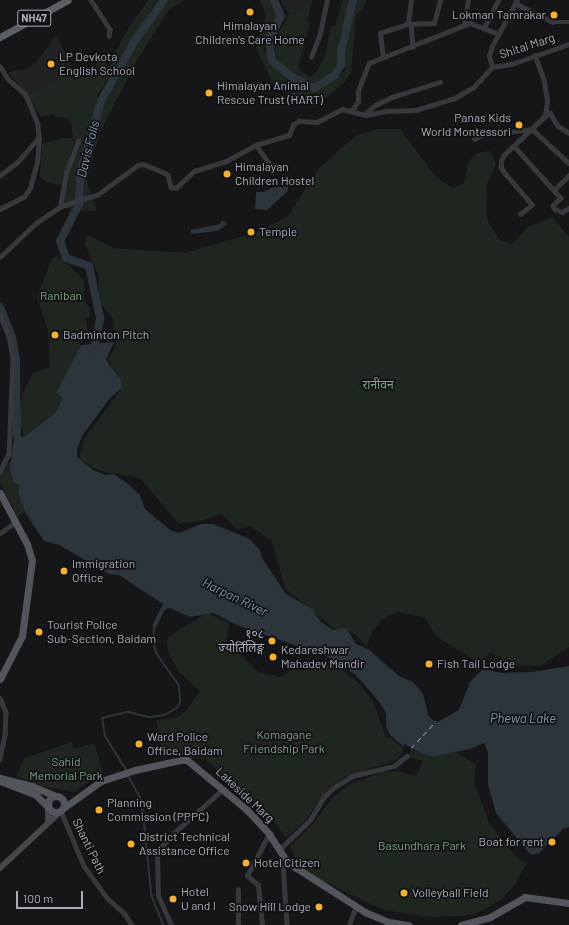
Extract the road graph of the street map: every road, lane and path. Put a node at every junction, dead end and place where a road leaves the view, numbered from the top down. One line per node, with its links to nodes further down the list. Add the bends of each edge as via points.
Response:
1 (68, 0): 15 (highway, NH47)
2 (91, 0): 14 (street, via 110,29)
3 (328, 0): 19 (street)
4 (411, 0): 10 (street)
5 (440, 0): 10 (street, via 434,23)
6 (468, 0): 11 (street)
7 (498, 0): 12 (street)
8 (516, 1): 9 (street, via 553,22); 13 (street)
9 (569, 22)
10 (410, 24): 17 (street); 20 (street, via 380,33)
11 (464, 25): 12 (street, via 475,24); 17 (street)
12 (484, 28): 13 (street)
13 (499, 34): 22 (street, via 489,56)
14 (109, 36)
15 (0, 37)
16 (569, 44): 18 (street, Shital Marg)
17 (413, 47): 20 (street)
18 (535, 56): 22 (street, Shital Marg); 26 (street, via 544,81 547,101)
19 (311, 57)
20 (383, 58): 24 (street, via 366,66 358,91 358,102)
21 (0, 66): 29 (street, via 8,79 25,94 38,124)
22 (492, 67): 25 (street, via 474,86 453,99 416,110)
23 (440, 82): 25 (street, via 392,97 375,105)
24 (351, 111): 25 (street); 32 (street, via 338,110 317,122 299,120 293,124 288,135)
25 (365, 114)
26 (545, 116): 27 (street); 28 (street, via 550,113 558,126)
27 (532, 129): 30 (street, via 487,132); 33 (street); 34 (street)
28 (569, 133)
29 (39, 138): 37 (street, via 17,163); 41 (street, via 37,162 28,192 24,197)
30 (474, 139)
31 (78, 141): 39 (street, via 66,173)
32 (256, 145): 35 (street, via 269,163); 39 (street, via 226,161 194,171 176,188 171,187 168,175 143,164 95,196)
33 (514, 146): 38 (street); 42 (street, via 502,156 501,168 532,205)
34 (569, 163)
35 (280, 168)
36 (569, 174): 38 (street)
37 (0, 176)
38 (554, 190): 40 (street, via 561,198 553,206 555,209 562,212)
39 (60, 207): 43 (street, via 30,227)
40 (569, 208)
41 (0, 209)
42 (520, 214)
43 (0, 257)
44 (0, 314): 45 (street, via 9,336 13,359 9,454)
45 (0, 472)
46 (0, 493): 47 (main road)
47 (16, 522): 48 (street); 49 (main road, via 32,556 31,581 22,636)
48 (0, 533)
49 (0, 679)
50 (0, 698): 52 (street, via 6,712 6,736)
51 (407, 756): 62 (street, via 394,766 352,776 333,788 310,820)
52 (0, 759)
53 (0, 778): 57 (main road)
54 (0, 781): 58 (main road, via 36,796)
55 (223, 789): 56 (main road, Lakeside Marg, via 185,760 121,774 97,783); 61 (main road, Lakeside Marg); 71 (street, via 160,848 157,856 158,896)
56 (83, 794): 57 (main road, via 69,798); 59 (main road, Lakeside Marg)
57 (58, 796): 58 (main road, via 48,800); 59 (main road, via 64,802)
58 (48, 808): 59 (main road, via 54,813); 60 (main road, via 50,818)
59 (61, 811): 60 (main road, Shanti Path); 70 (street, Shanti Path, via 84,866 107,898 124,913)
60 (46, 826): 64 (main road, Shanti Path)
61 (270, 834): 62 (main road, Lakeside Marg); 73 (street, via 247,876 258,885)
62 (279, 850): 63 (main road, Lakeside Marg)
63 (285, 859): 67 (main road, Lakeside Marg); 74 (street, via 283,864)
64 (0, 868)
65 (238, 890): 72 (street)
66 (569, 903): 68 (main road, via 525,897)
67 (356, 906): 69 (main road, Lakeside Marg, via 382,920); 75 (street)
68 (482, 923): 77 (main road)
69 (398, 924): 76 (main road, Lakeside Marg)
70 (132, 925)
71 (171, 925)
72 (238, 925)
73 (262, 925)
74 (287, 925)
75 (349, 925)
76 (409, 925)
77 (462, 925)

